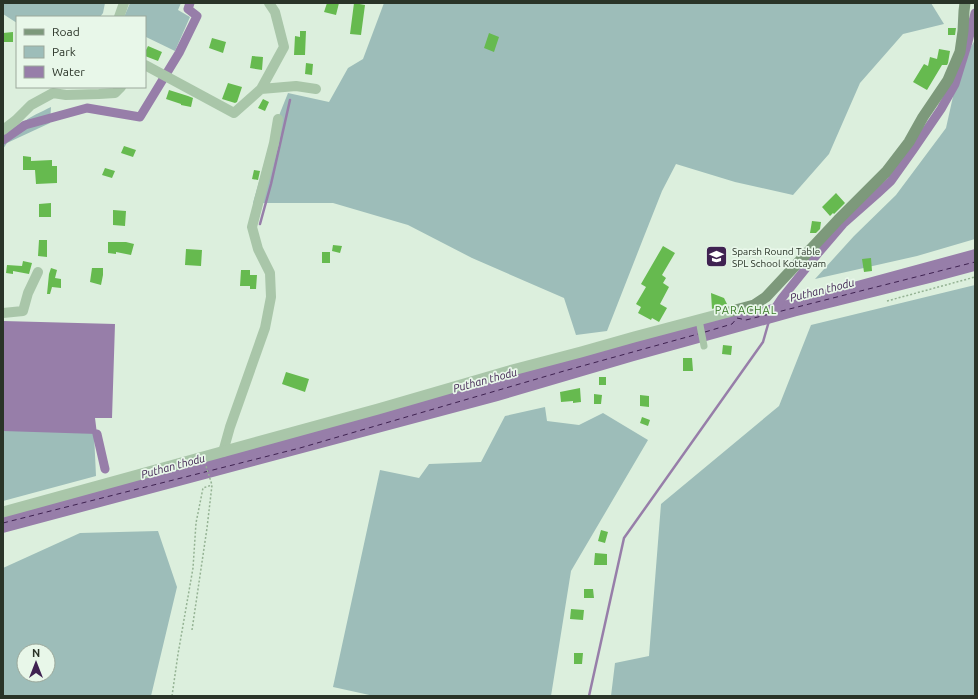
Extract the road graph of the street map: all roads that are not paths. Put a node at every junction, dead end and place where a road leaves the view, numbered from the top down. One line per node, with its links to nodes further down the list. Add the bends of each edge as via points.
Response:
1 (124, 3): 4 (street)
2 (269, 3): 7 (street, via 275,12 284,47)
3 (965, 3): 12 (main road, via 960,52 948,80 894,162 766,296 754,305)
4 (119, 16)
5 (146, 66): 7 (street, via 234,113)
6 (120, 88): 10 (street, via 115,93 53,93 31,105)
7 (261, 89): 8 (street, via 296,86)
8 (316, 89)
9 (278, 119): 16 (street, via 252,227 258,248 270,273 271,297 265,328 230,427)
10 (3, 130)
11 (38, 272): 13 (street, via 23,311)
12 (732, 312): 14 (street)
13 (3, 313)
14 (699, 320): 15 (street); 16 (street)
15 (704, 346)
16 (224, 452): 17 (street)
17 (3, 512)

